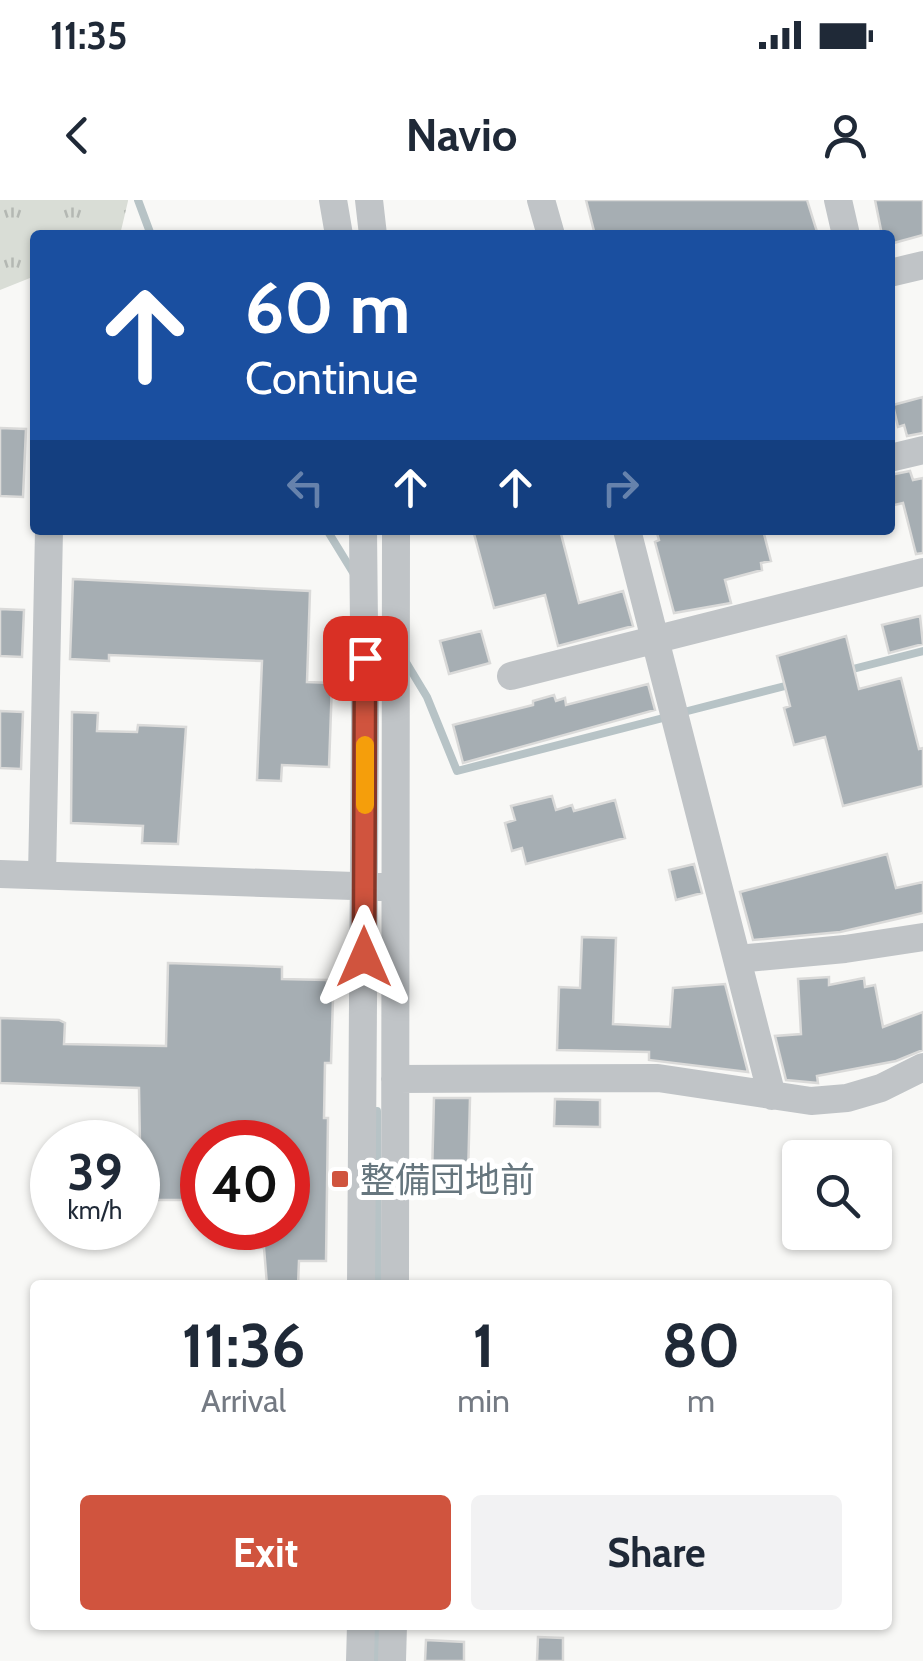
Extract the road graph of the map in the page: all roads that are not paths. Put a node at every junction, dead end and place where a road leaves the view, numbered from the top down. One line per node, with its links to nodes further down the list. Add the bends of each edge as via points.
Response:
1 (333, 200): 5 (street)
2 (368, 200): 6 (street)
3 (541, 200): 7 (street)
4 (838, 200): 8 (street)
5 (337, 230)
6 (372, 230)
7 (550, 230)
8 (845, 230)
9 (923, 265): 10 (street)
10 (895, 273)
11 (923, 450): 12 (street)
12 (895, 457)
13 (49, 535): 21 (street)
14 (363, 535): 22 (street)
15 (396, 535): 23 (street)
16 (628, 535): 18 (street)
17 (923, 572): 18 (street)
18 (656, 641): 19 (street); 25 (street)
19 (511, 676)
20 (0, 874): 21 (street)
21 (42, 875): 22 (street)
22 (364, 886): 23 (street); 29 (street)
23 (394, 888): 27 (street)
24 (923, 936): 25 (street)
25 (736, 959): 28 (street)
26 (923, 1067): 28 (street, via 846,1098)
27 (395, 1079): 28 (street, via 658,1078); 30 (street)
28 (772, 1096)
29 (361, 1280)
30 (395, 1280)
31 (360, 1630): 33 (street)
32 (392, 1630): 34 (street)
33 (360, 1661)
34 (392, 1661)

